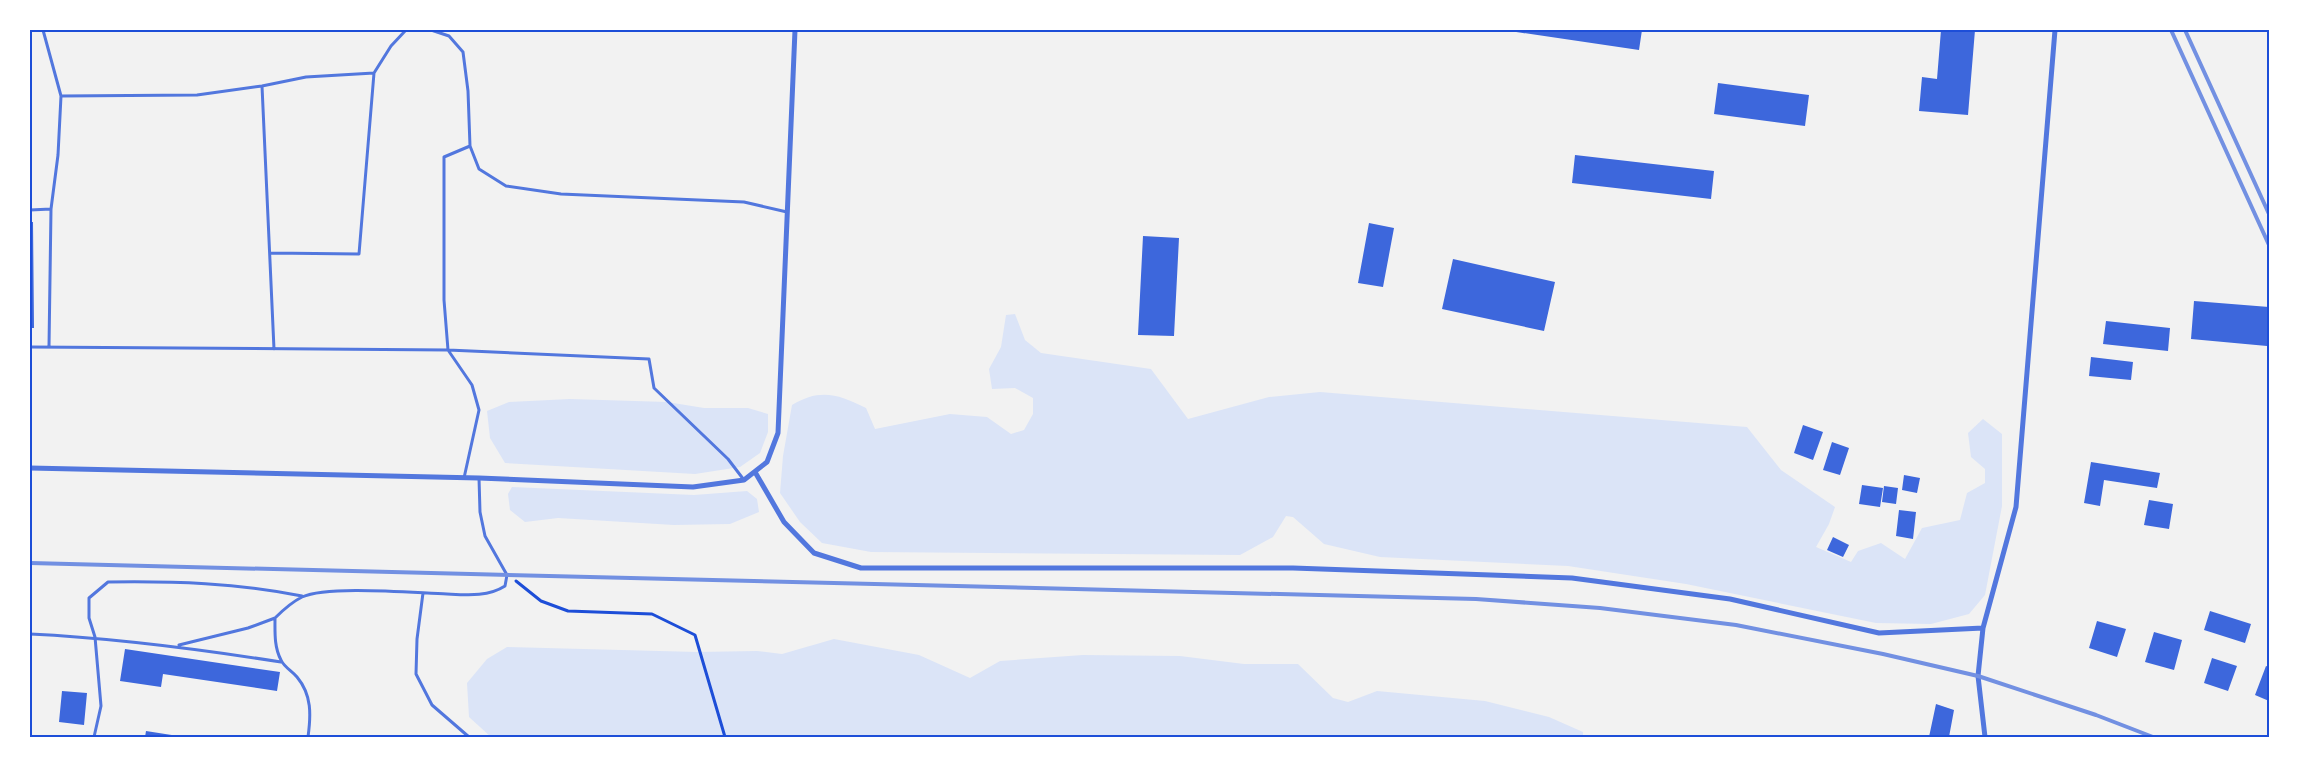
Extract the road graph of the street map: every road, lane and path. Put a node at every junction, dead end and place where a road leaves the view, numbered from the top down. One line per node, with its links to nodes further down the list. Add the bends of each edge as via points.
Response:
1 (43, 30): 6 (lane)
2 (795, 30): 10 (street)
3 (2055, 30): 25 (street, via 2016,507)
4 (374, 73): 5 (lane, via 306,77); 7 (lane, via 406,30 431,30 449,36 463,52); 11 (lane, via 359,254)
5 (262, 86): 6 (lane, via 197,95); 11 (lane)
6 (61, 96): 8 (lane)
7 (470, 146): 10 (lane, via 479,169 506,186 561,194 744,202); 15 (lane, via 444,157 444,300)
8 (51, 209): 9 (lane); 13 (lane)
9 (30, 210)
10 (787, 212): 17 (street, via 778,433 767,462)
11 (270, 253): 14 (lane)
12 (30, 347): 13 (lane)
13 (49, 347): 14 (lane)
14 (274, 349): 15 (lane)
15 (448, 350): 18 (lane, via 472,385 479,410); 20 (lane, via 649,359 654,388 728,459)
16 (30, 468): 18 (street)
17 (755, 472): 20 (street); 25 (street, via 784,522 814,553 861,568 1293,568 1572,578 1730,600 1879,633)
18 (464, 478): 19 (street)
19 (479, 478): 20 (street, via 693,487); 21 (lane, via 480,512 485,536)
20 (744, 480)
21 (507, 575): 22 (lane, via 505,586 494,594); 33 (path, via 541,601 568,611 652,614 695,635)
22 (423, 593): 23 (lane, via 327,592); 32 (lane, via 416,674 432,705)
23 (303, 596): 24 (lane); 27 (lane, via 175,581 108,582 89,598 89,618)
24 (275, 618): 28 (lane); 29 (lane, via 276,644)
25 (1983, 628): 34 (street, via 1978,676)
26 (30, 634): 27 (lane)
27 (95, 637): 28 (lane); 30 (lane, via 101,706)
28 (176, 646): 29 (lane)
29 (282, 662): 31 (lane, via 298,678 308,696)
30 (94, 737)
31 (308, 737)
32 (469, 737)
33 (725, 737)
34 (1985, 737)

